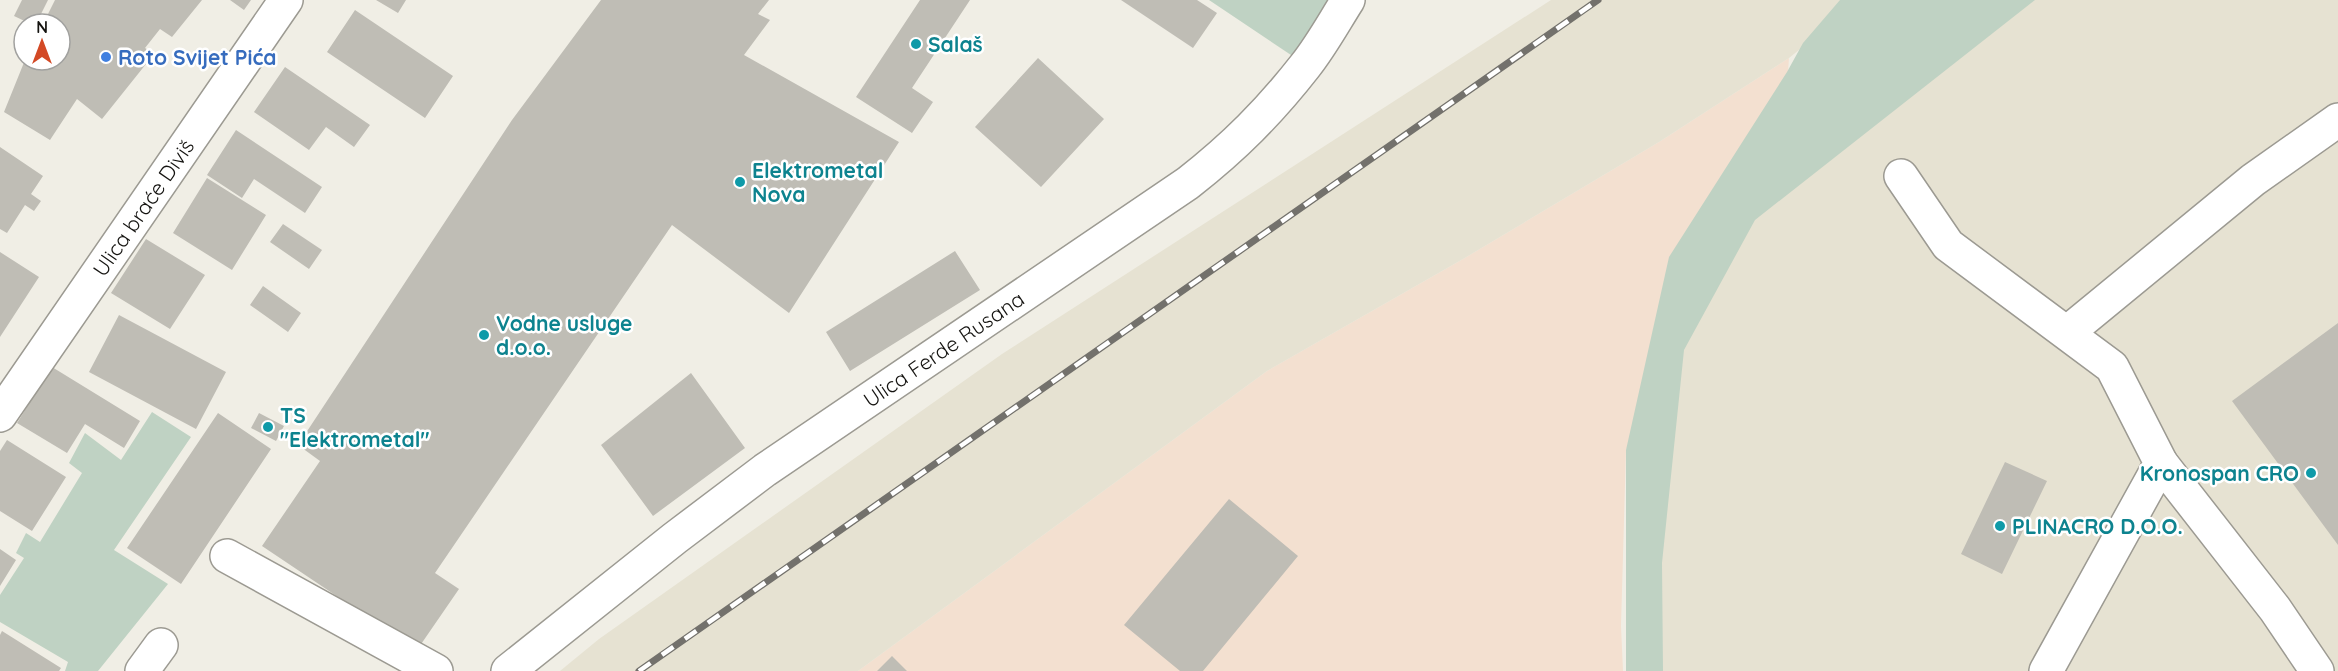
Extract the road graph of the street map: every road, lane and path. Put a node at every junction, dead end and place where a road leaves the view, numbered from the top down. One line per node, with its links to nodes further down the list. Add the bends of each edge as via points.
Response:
1 (286, 0): 6 (street, Ulica braće Diviš)
2 (1348, 0): 10 (street, Ulica Ferde Rusana, via 1306,64 1229,151 1178,190 765,470)
3 (2338, 120): 5 (street, via 2253,180)
4 (1901, 176): 5 (street, via 1948,245)
5 (2068, 332): 7 (street, via 2112,367)
6 (0, 415)
7 (2161, 463): 11 (street); 12 (street, via 2275,609)
8 (227, 556): 9 (street)
9 (436, 671)
10 (508, 671)
11 (2046, 671)
12 (2317, 671)

